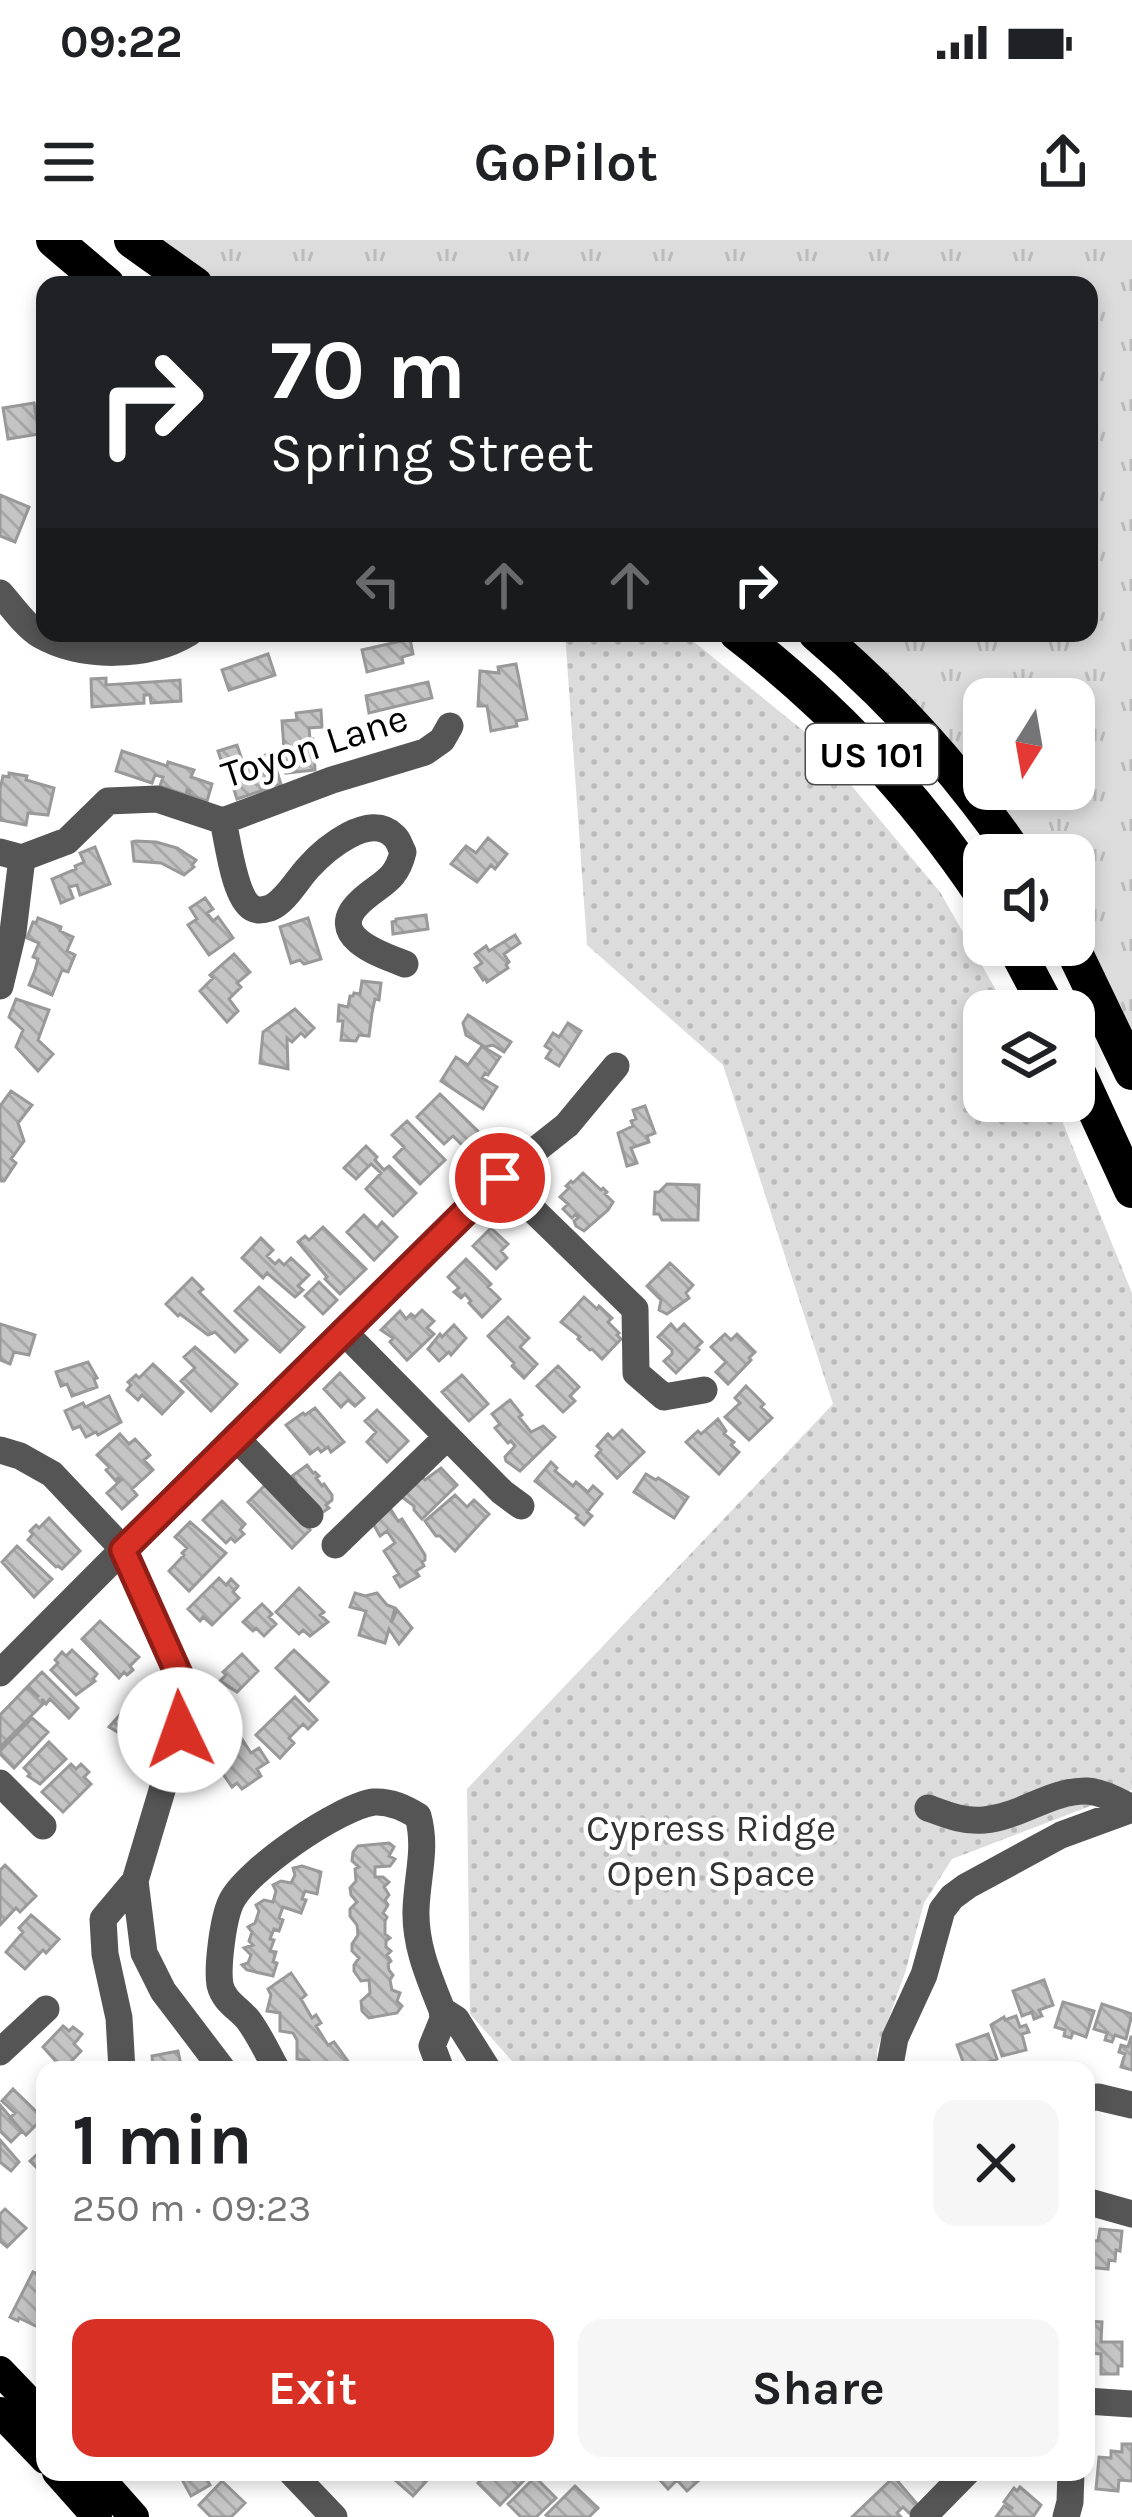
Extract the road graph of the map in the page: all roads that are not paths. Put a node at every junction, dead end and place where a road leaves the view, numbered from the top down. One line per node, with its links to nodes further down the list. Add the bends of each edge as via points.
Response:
1 (54, 240): 3 (highway)
2 (132, 240): 4 (highway)
3 (96, 276)
4 (182, 276)
5 (0, 593): 6 (street)
6 (36, 633)
7 (58, 642): 8 (street, via 116,653)
8 (175, 642)
9 (748, 642): 15 (highway, US 101, via 885,768)
10 (826, 642): 13 (highway, US 101, via 929,744)
11 (449, 726): 12 (street, Toyon Lane, via 425,752)
12 (223, 821): 14 (street, Toyon Lane, via 157,799 108,801 67,841); 16 (street, via 238,887 258,910 278,902 355,831 381,828 395,836 399,868 350,920 365,948)
13 (1001, 834)
14 (11, 855): 18 (street, via 13,932)
15 (963, 867)
16 (406, 964)
17 (1081, 966): 20 (highway)
18 (0, 986)
19 (616, 1066): 22 (street, via 567,1125)
20 (1132, 1072)
21 (1095, 1110): 23 (highway)
22 (500, 1178): 24 (street); 25 (street, via 635,1309 636,1373 664,1397)
23 (1132, 1190)
24 (343, 1331): 26 (street); 27 (street)
25 (704, 1390)
26 (235, 1437): 30 (street); 32 (street)
27 (448, 1437): 29 (street); 31 (street)
28 (0, 1450): 32 (street, via 52,1474)
29 (521, 1506)
30 (310, 1515)
31 (335, 1545)
32 (123, 1550): 33 (street); 38 (street, via 179,1675 180,1730)
33 (0, 1673)
34 (0, 1784): 37 (street)
35 (928, 1808): 36 (street, via 984,1820 1084,1791)
36 (1132, 1808): 47 (street, via 1061,1835 952,1897)
37 (43, 1826)
38 (134, 1881): 42 (street, via 103,1918); 43 (street, via 144,1953)
39 (46, 2009): 41 (street)
40 (442, 2010): 44 (street, via 419,1951 425,1839 418,1816 374,1802 299,1838 232,1898 220,1986); 45 (street, via 432,2045); 46 (street)
41 (0, 2052)
42 (121, 2061)
43 (216, 2061)
44 (273, 2061)
45 (438, 2061)
46 (482, 2061)
47 (891, 2061)
48 (1095, 2098): 49 (street)
49 (1132, 2105)
50 (1095, 2203): 51 (street)
51 (1132, 2214)
52 (0, 2371): 55 (main road)
53 (1095, 2402): 54 (street)
54 (1132, 2404)
55 (36, 2409)
56 (0, 2412): 57 (main road)
57 (36, 2450)
58 (65, 2481): 63 (main road)
59 (102, 2481): 64 (main road)
60 (300, 2481): 65 (street)
61 (958, 2481): 66 (street)
62 (1071, 2481): 67 (street)
63 (97, 2517)
64 (134, 2517)
65 (334, 2517)
66 (923, 2517)
67 (1066, 2517)

